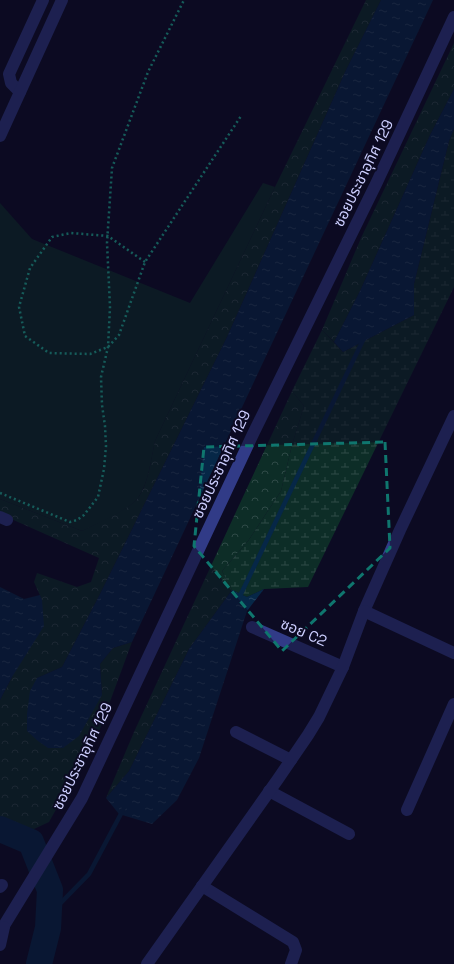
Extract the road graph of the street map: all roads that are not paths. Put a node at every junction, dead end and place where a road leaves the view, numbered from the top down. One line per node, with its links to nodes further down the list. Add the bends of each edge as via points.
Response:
1 (43, 0): 4 (street, via 9,74 11,83)
2 (62, 0): 4 (street)
3 (454, 17): 18 (street, ซอยประชาอุทิศ 129, via 376,184 253,434 82,798)
4 (20, 92): 5 (street)
5 (0, 136)
6 (454, 416): 7 (street)
7 (364, 611): 9 (street); 10 (street)
8 (252, 628): 10 (street, ซอย C2)
9 (454, 653)
10 (343, 667): 13 (street, via 319,717)
11 (454, 704): 15 (street)
12 (236, 732): 13 (street)
13 (291, 760): 14 (street)
14 (269, 791): 16 (street); 17 (street)
15 (406, 810)
16 (349, 834)
17 (202, 886): 20 (street); 21 (street, via 293,942 296,950)
18 (4, 926): 19 (street, ซอยประชาอุทิศ 129)
19 (0, 945)
20 (147, 964)
21 (291, 964)

